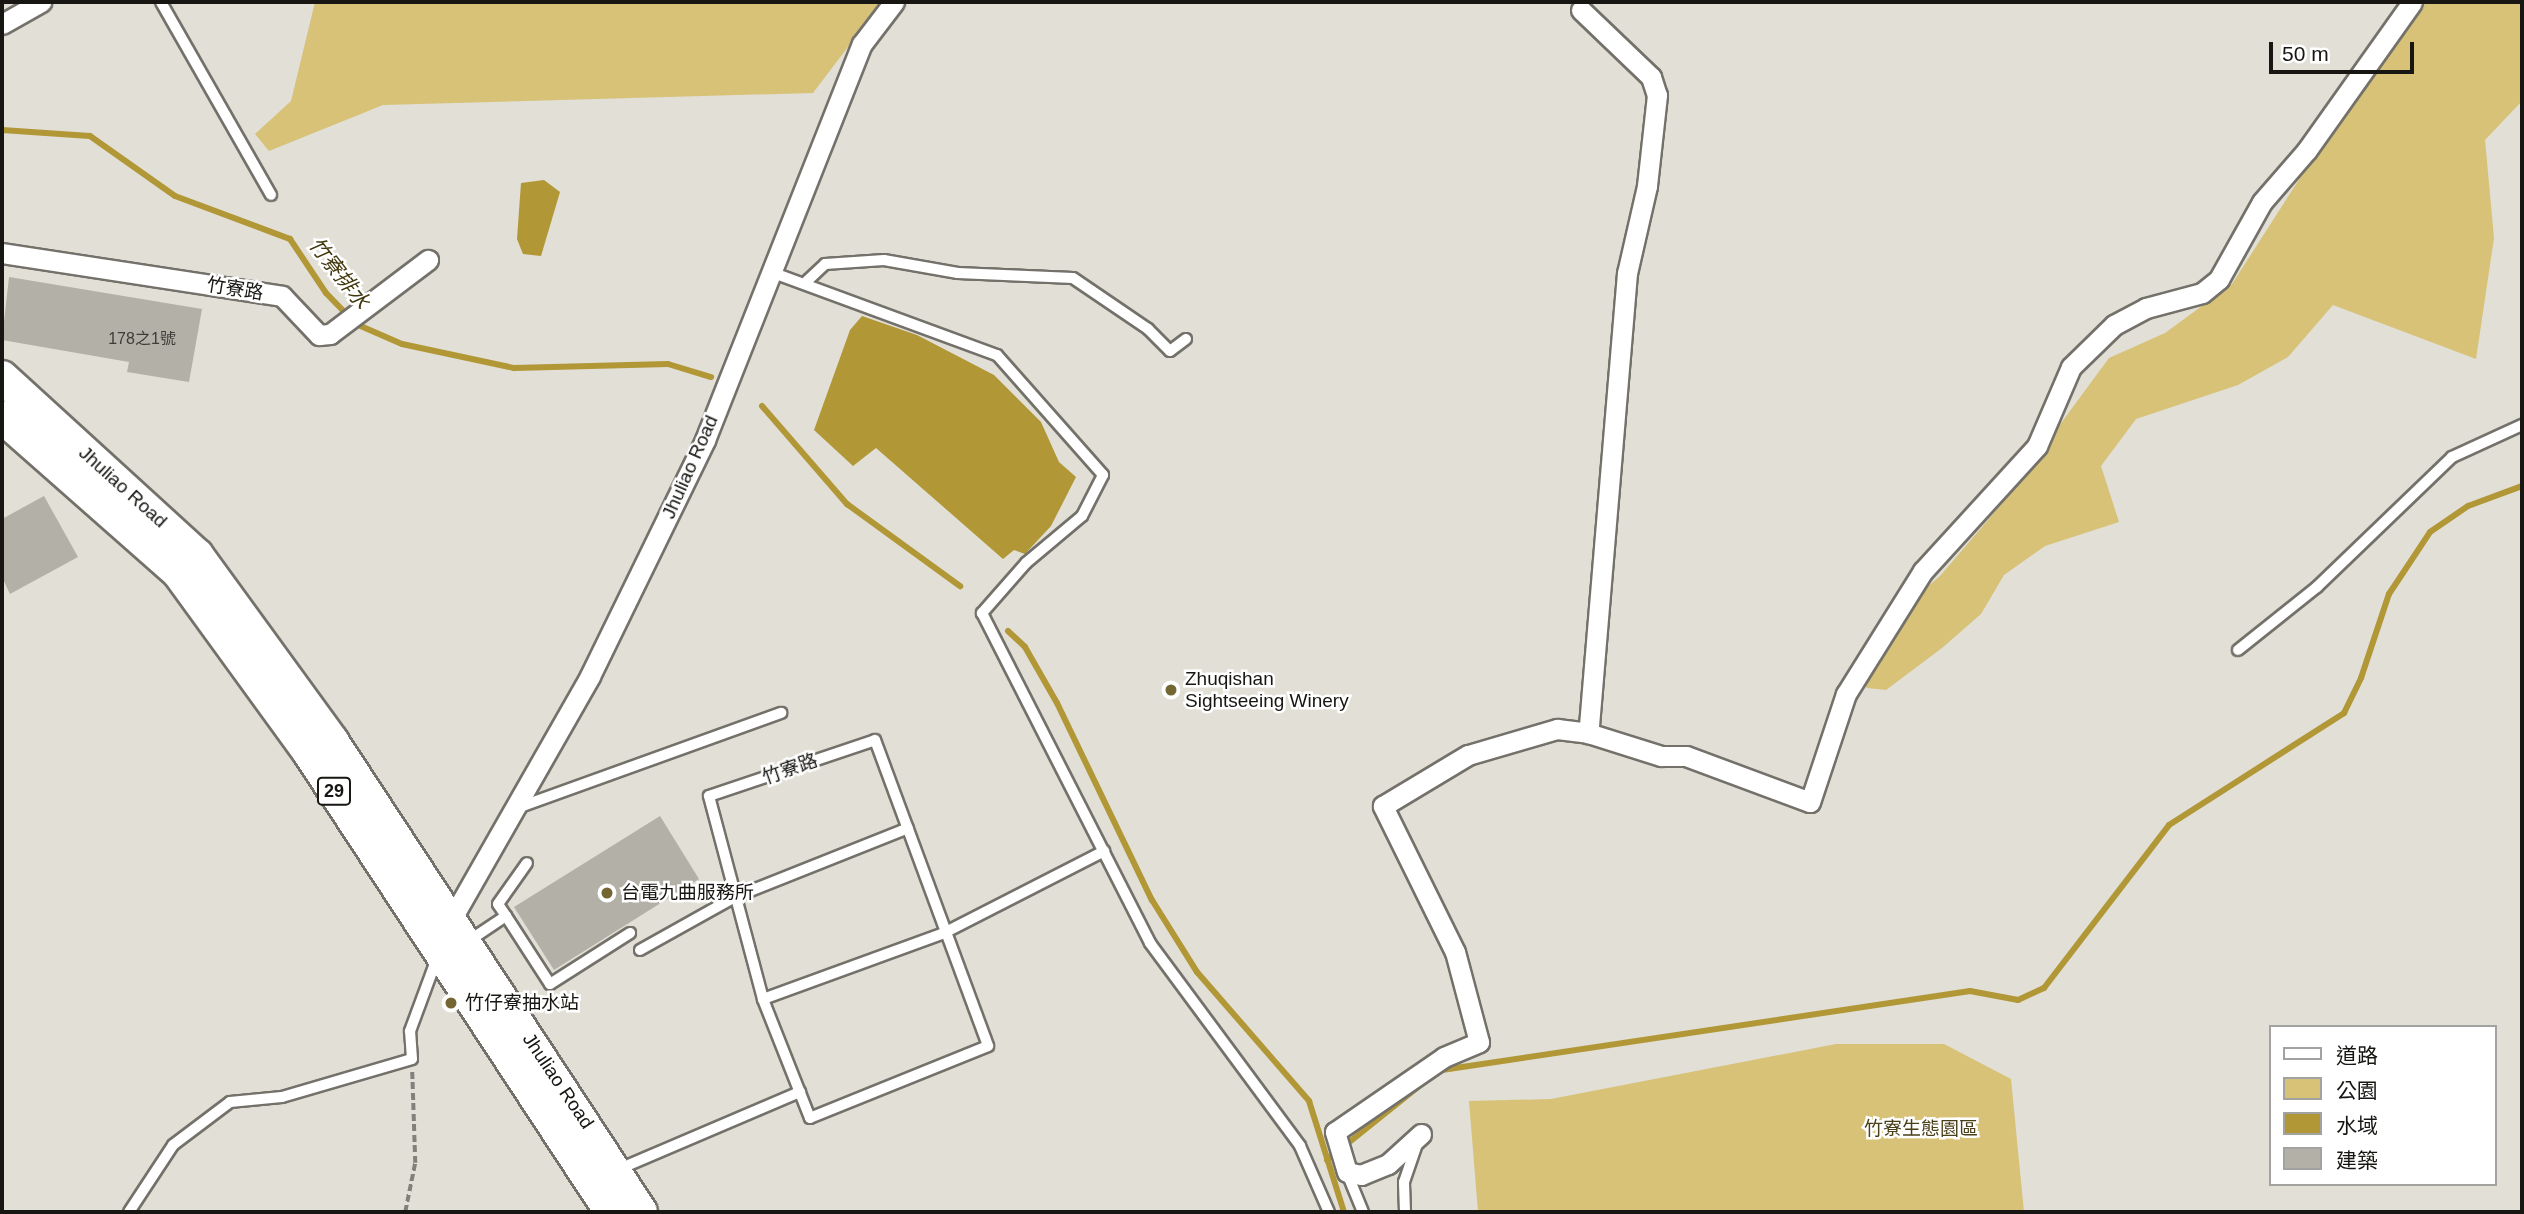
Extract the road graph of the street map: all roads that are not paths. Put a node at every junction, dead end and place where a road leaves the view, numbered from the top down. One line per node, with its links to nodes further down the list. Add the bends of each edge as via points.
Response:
1 (41, 2): 6 (street)
2 (161, 2): 7 (lane)
3 (894, 2): 10 (street, Jhuliao Road, via 862,44)
4 (2412, 2): 18 (street, via 2307,150 2262,202 2218,279 2202,293 2146,308 2114,325 2071,367 2038,446 1923,571 1846,694 1810,802 1686,756 1661,756)
5 (1581, 10): 18 (street, via 1651,77 1657,95 1647,186 1627,273)
6 (2, 24)
7 (271, 195)
8 (2, 253): 9 (street, 竹寮路, via 282,296 318,335 330,334)
9 (428, 260)
10 (771, 272): 11 (lane); 19 (street, Jhuliao Road, via 705,440 590,676)
11 (807, 281): 12 (lane, via 825,264 872,260 958,273 1073,278 1148,329 1170,351); 21 (lane, via 997,355 1103,475 1082,516 1027,563 982,613)
12 (1186, 339)
13 (2, 377): 24 (main road, Jhuliao Road / 29, via 197,555)
14 (2, 417): 28 (main road, Jhuliao Road / 29, via 178,572)
15 (2522, 425): 16 (lane, via 2452,457 2317,587)
16 (2238, 650)
17 (781, 713): 19 (lane, via 682,744 637,769)
18 (1588, 733): 33 (street, via 1557,729 1468,755 1384,806 1455,952 1479,1042 1444,1057 1335,1132)
19 (517, 808): 24 (street, Jhuliao Road)
20 (908, 828): 23 (lane); 23 (lane, 竹寮路, via 875,740 709,796); 27 (lane, 竹寮路)
21 (1104, 851): 27 (lane); 37 (lane, via 1150,943 1300,1146)
22 (527, 863): 25 (lane, via 498,904)
23 (736, 897): 29 (lane); 30 (lane, 竹寮路)
24 (450, 916): 28 (main road, Jhuliao Road / 29)
25 (506, 916): 26 (lane, via 550,984); 28 (lane)
26 (630, 933)
27 (944, 933): 30 (lane); 31 (lane, 竹寮路, via 988,1046 810,1118)
28 (453, 949): 34 (main road, Jhuliao Road / 29); 35 (lane, via 410,1031 412,1059 282,1097 230,1102 173,1145)
29 (640, 950)
30 (763, 999): 31 (lane, 竹寮路)
31 (800, 1091): 34 (lane)
32 (1421, 1134): 33 (street, via 1388,1164 1361,1175); 39 (lane, via 1404,1182)
33 (1346, 1172): 38 (lane)
34 (607, 1189): 36 (main road, Jhuliao Road / 29)
35 (129, 1212)
36 (641, 1212)
37 (1329, 1212)
38 (1363, 1212)
39 (1405, 1212)

